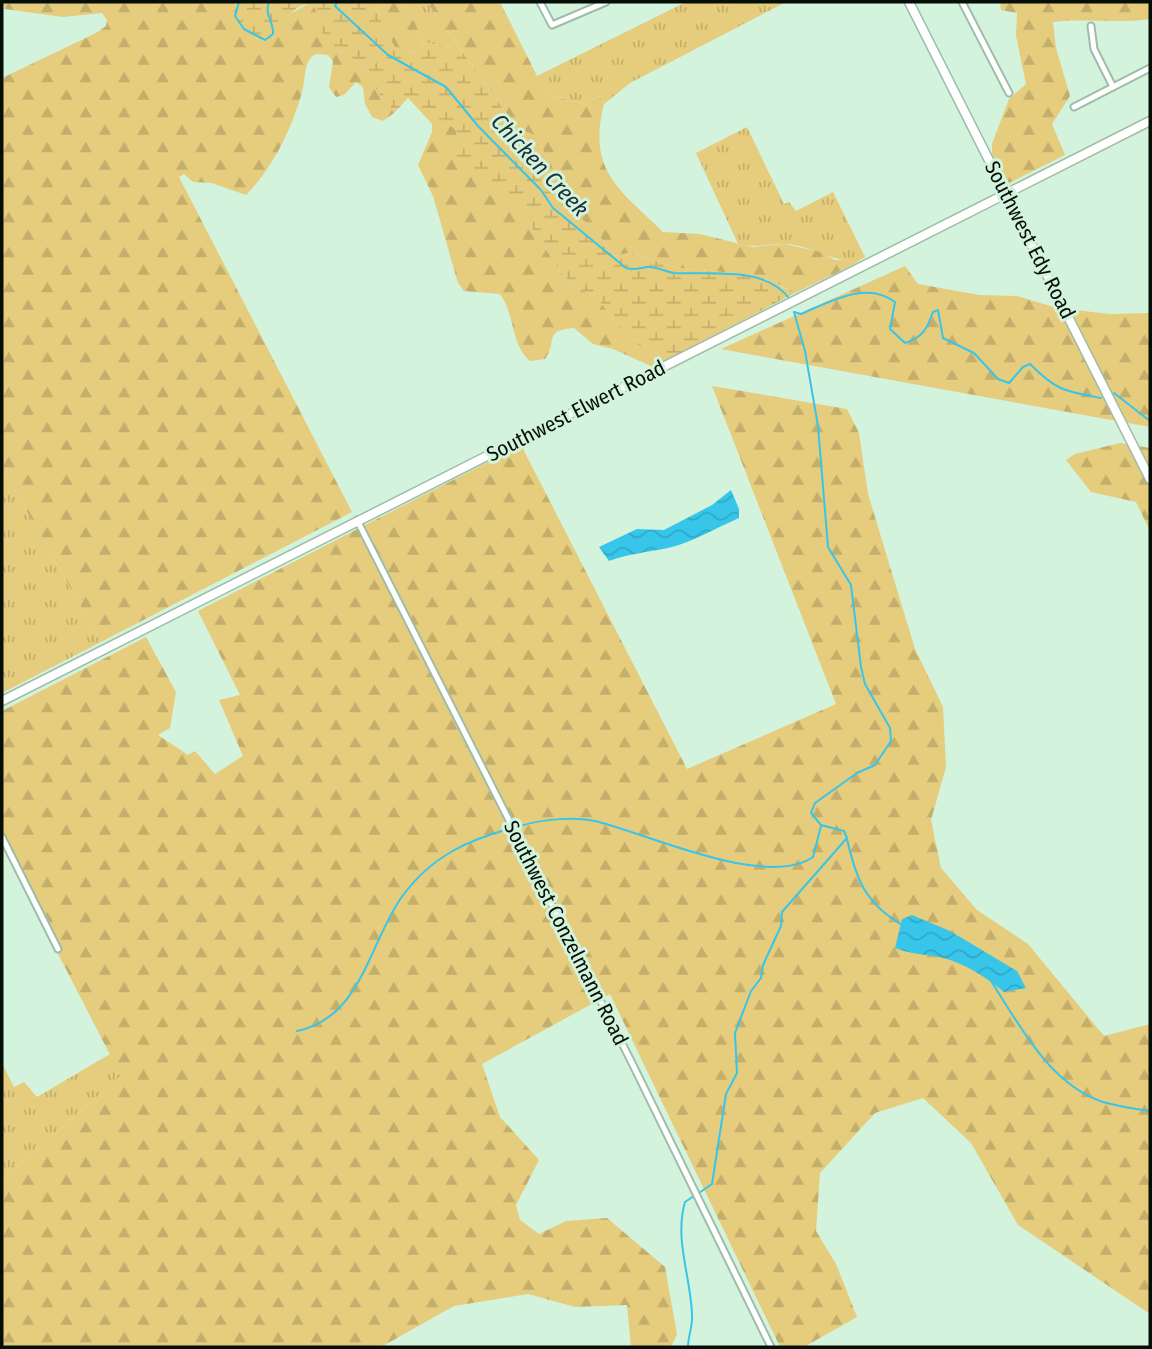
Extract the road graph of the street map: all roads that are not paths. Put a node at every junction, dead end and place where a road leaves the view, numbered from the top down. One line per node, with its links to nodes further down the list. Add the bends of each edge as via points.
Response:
1 (540, 2): 2 (street, via 552,26)
2 (606, 2)
3 (909, 2): 11 (main road, Southwest Edy Road)
4 (962, 2): 8 (street)
5 (1091, 26): 7 (street, via 1093,47)
6 (1150, 68): 7 (street)
7 (1113, 87): 9 (street)
8 (1009, 93)
9 (1074, 107)
10 (1150, 121): 11 (main road, Southwest Elwert Road)
11 (1007, 193): 12 (main road, Southwest Edy Road); 13 (main road, Southwest Elwert Road)
12 (1150, 479)
13 (357, 520): 14 (main road, Southwest Elwert Road); 17 (street, Southwest Conzelmann Road)
14 (2, 701)
15 (2, 837): 16 (street)
16 (58, 949)
17 (771, 1347)

